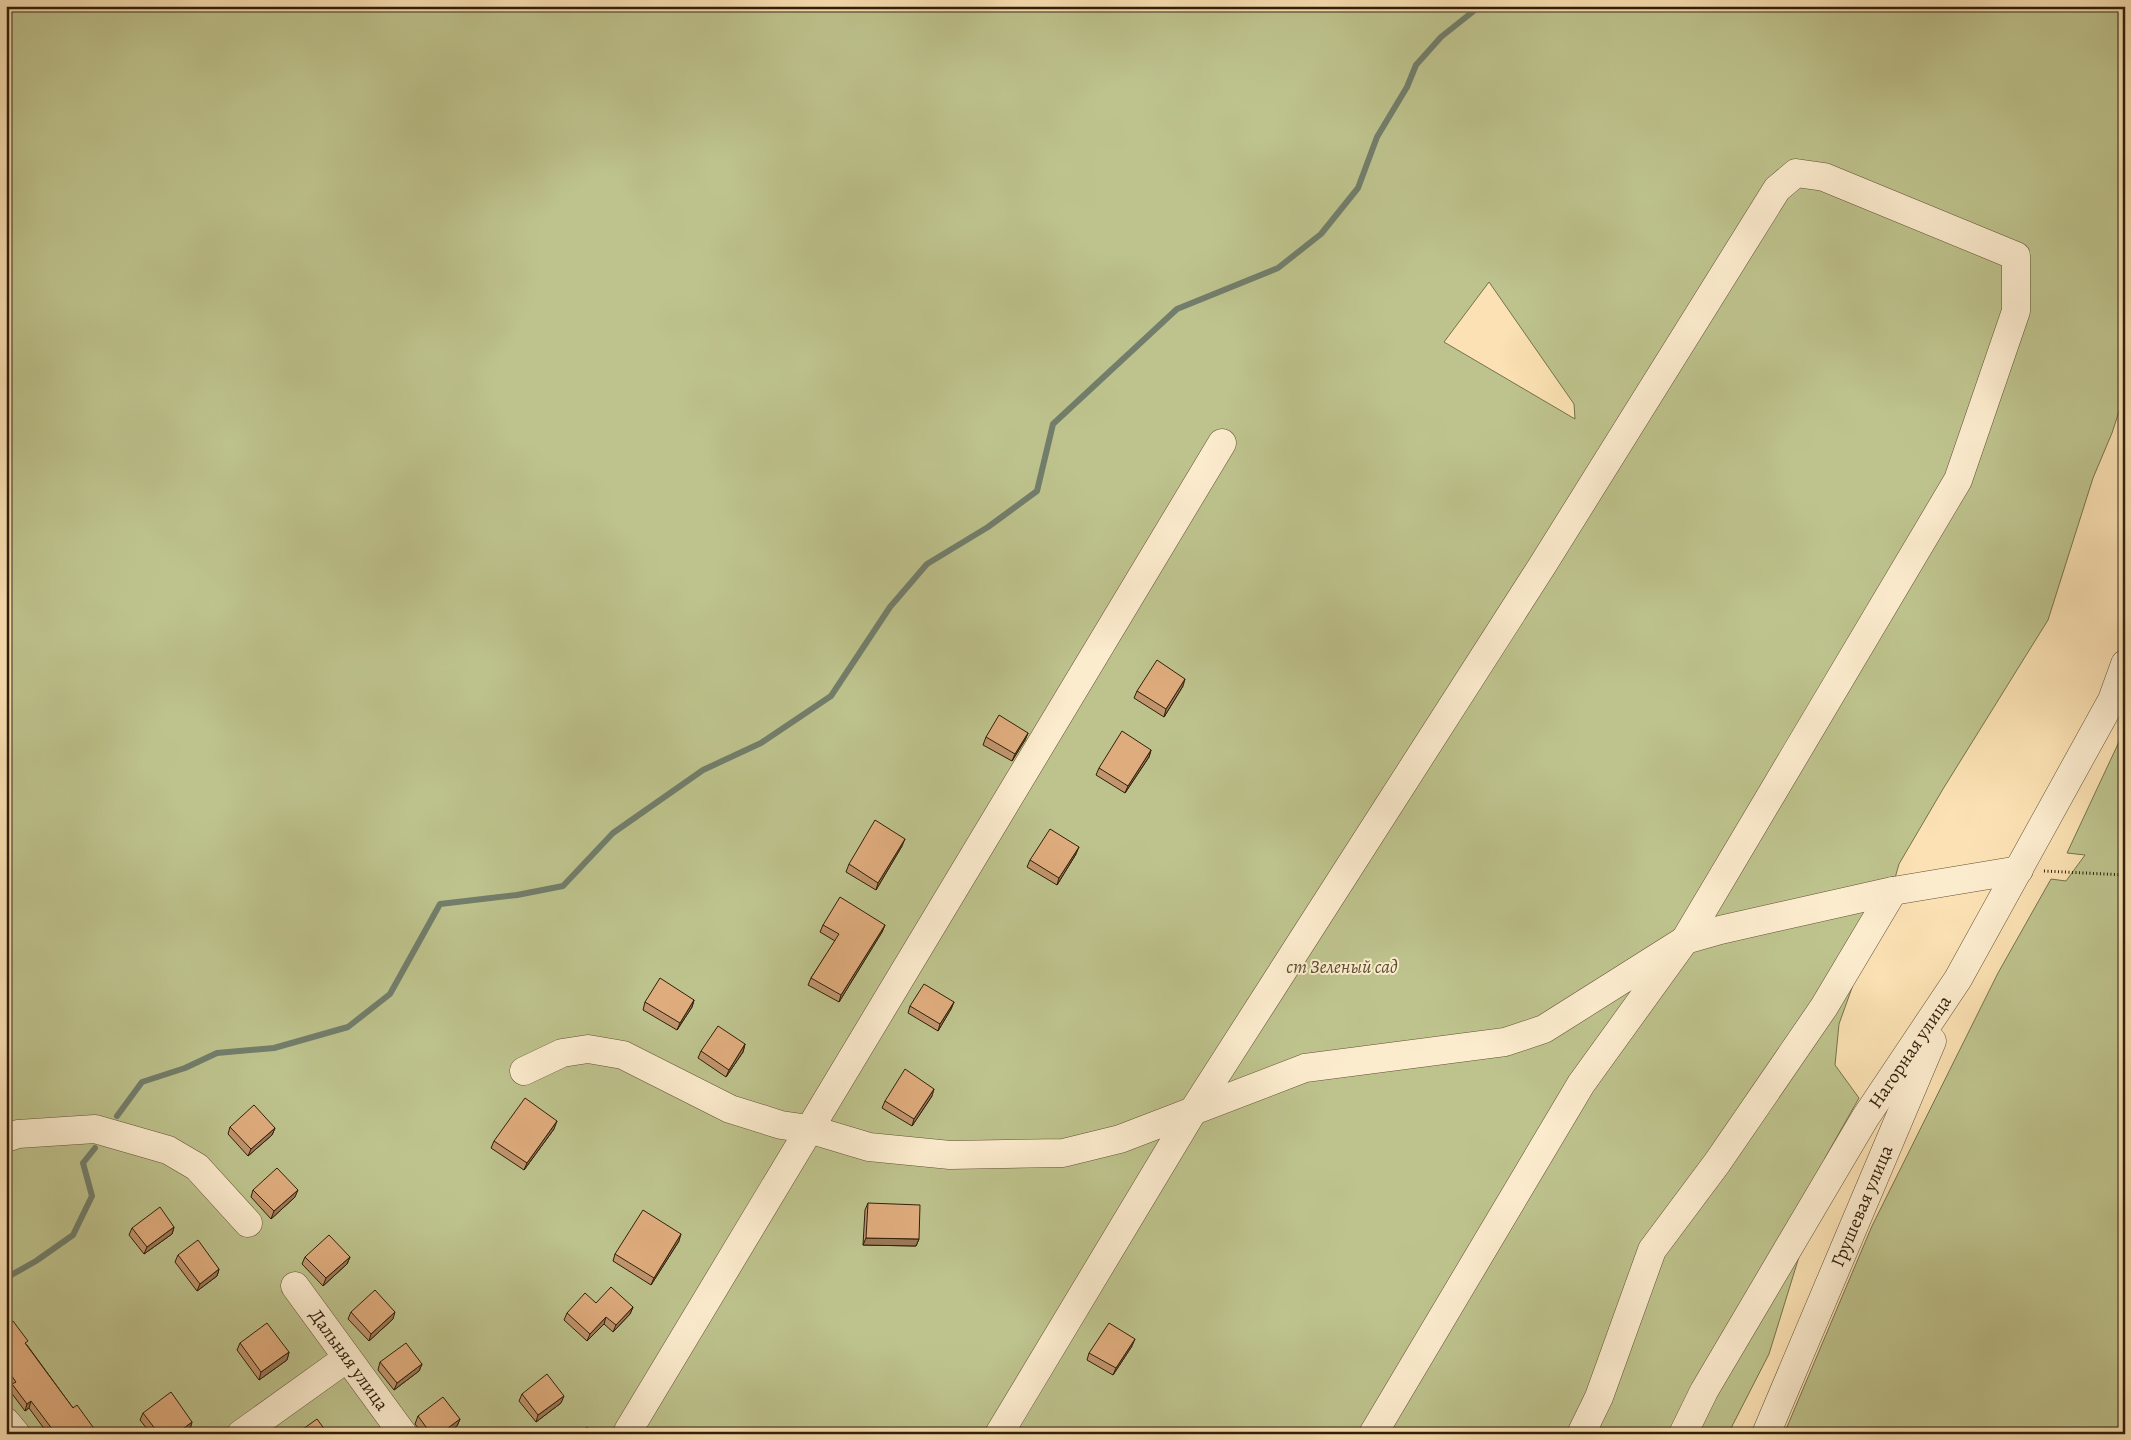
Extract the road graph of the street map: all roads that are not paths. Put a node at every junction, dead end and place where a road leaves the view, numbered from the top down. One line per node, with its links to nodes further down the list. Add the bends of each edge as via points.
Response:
1 (1222, 443): 9 (street)
2 (2125, 664): 3 (street, Нагорная улица, via 2112,700)
3 (2019, 870): 4 (street); 6 (street, Нагорная улица)
4 (1893, 891): 5 (street); 21 (street, via 1824,1007 1717,1164 1652,1250 1599,1397)
5 (1685, 940): 8 (street, via 1544,1029 1505,1042 1305,1068); 8 (street, via 1958,480 2016,311 2016,256 1824,177 1796,174 1777,189 1542,566); 20 (street, via 1581,1084)
6 (1958, 979): 22 (street, Нагорная улица, via 1866,1118 1704,1391); 23 (street, Грушевая улица)
7 (524, 1071): 9 (street, via 562,1053 588,1048 623,1056 730,1109 781,1125)
8 (1193, 1111): 9 (street, via 1120,1139 1063,1153 950,1155 869,1147); 19 (street)
9 (809, 1129): 15 (street)
10 (6, 1138): 11 (street, via 18,1134 95,1129 168,1150 197,1167)
11 (248, 1223)
12 (295, 1286): 13 (street, Дальняя улица)
13 (347, 1358): 17 (street); 18 (street, Дальняя улица)
14 (6, 1422): 16 (street)
15 (628, 1430)
16 (16, 1434)
17 (241, 1434)
18 (403, 1434)
19 (999, 1434)
20 (1373, 1434)
21 (1581, 1434)
22 (1683, 1434)
23 (1766, 1434)

